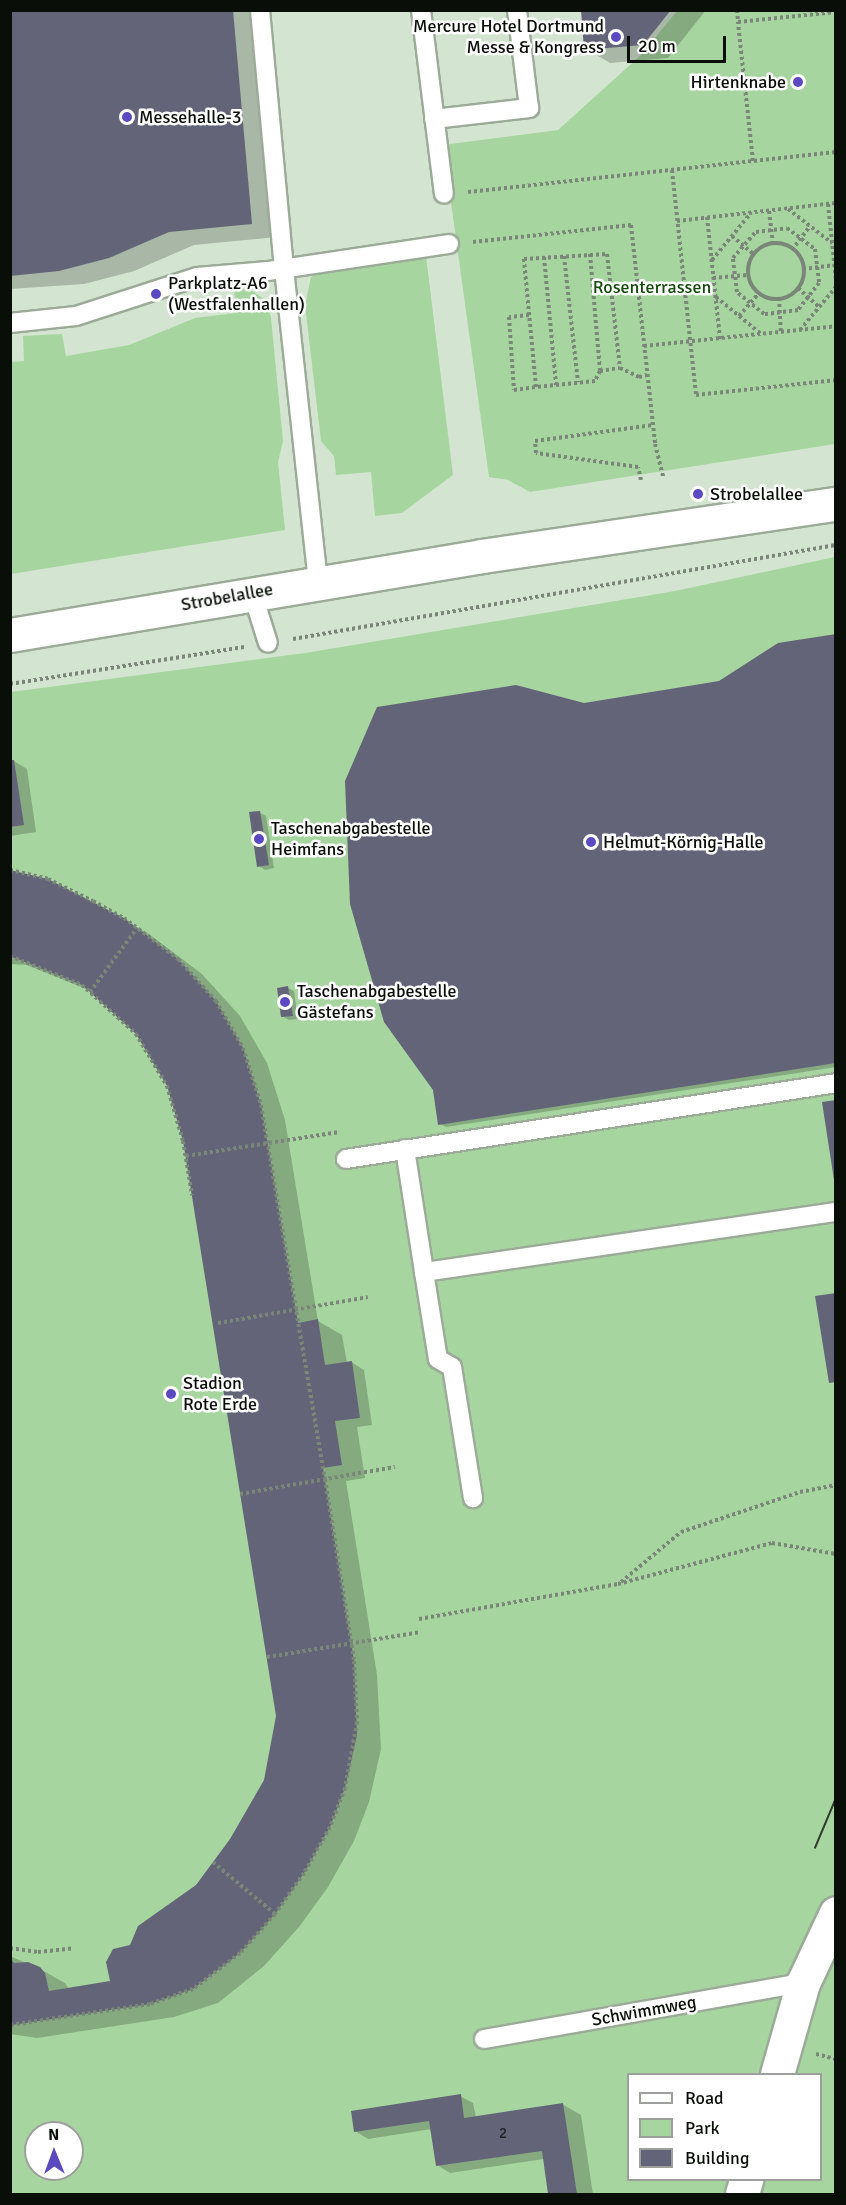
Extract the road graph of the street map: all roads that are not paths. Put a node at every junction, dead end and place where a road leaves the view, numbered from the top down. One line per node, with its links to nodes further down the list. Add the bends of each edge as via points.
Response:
1 (260, 10): 7 (lane)
2 (420, 10): 4 (lane)
3 (517, 10): 4 (lane, via 529,108)
4 (434, 119): 5 (lane)
5 (444, 194)
6 (449, 244): 7 (lane)
7 (284, 269): 8 (lane, via 197,277 76,316); 10 (lane)
8 (10, 323)
9 (836, 504): 10 (street, Strobelallee)
10 (318, 582): 11 (street, Strobelallee)
11 (252, 592): 12 (street, Strobelallee); 13 (lane)
12 (10, 635)
13 (268, 643)
14 (836, 1083): 15 (lane)
15 (405, 1149): 16 (lane); 18 (lane)
16 (346, 1159)
17 (836, 1212): 18 (lane)
18 (424, 1272): 19 (lane, via 438,1359 452,1367)
19 (473, 1498)
20 (836, 1913): 21 (street)
21 (803, 1983): 22 (lane, Schwimmweg); 23 (street)
22 (484, 2039)
23 (777, 2073)

